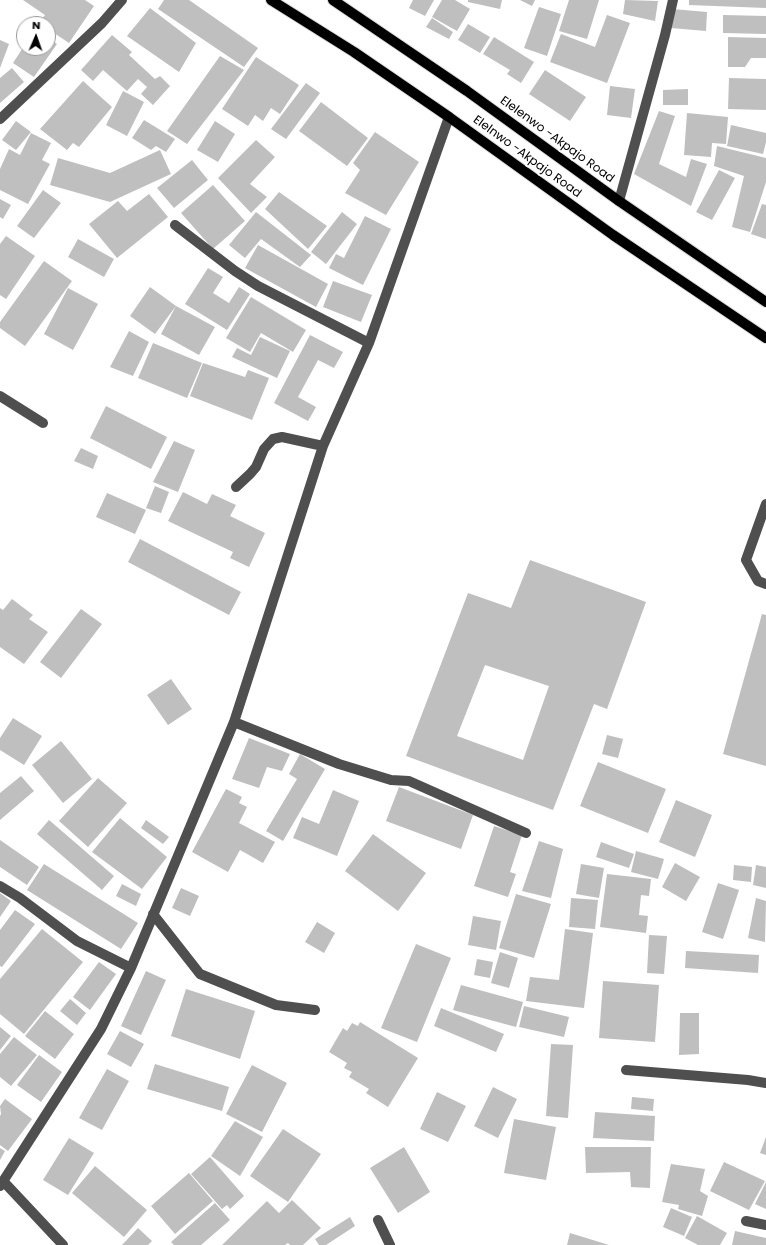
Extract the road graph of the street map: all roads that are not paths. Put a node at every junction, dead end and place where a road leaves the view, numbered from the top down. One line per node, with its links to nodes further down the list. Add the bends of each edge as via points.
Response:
1 (122, 0): 6 (street, via 102,23)
2 (271, 0): 5 (main road, Elelnwo -Akpajo Road, via 354,52)
3 (333, 0): 7 (main road, Elelenwo -Akpajo Road, via 467,91)
4 (673, 0): 7 (street)
5 (449, 117): 10 (main road, Elelnwo -Akpajo Road, via 613,235); 11 (street)
6 (0, 119)
7 (619, 201): 9 (main road, Elelenwo -Akpajo Road)
8 (175, 226): 11 (street, via 258,286)
9 (766, 302)
10 (766, 338)
11 (369, 343): 14 (street)
12 (0, 396): 13 (street)
13 (43, 423)
14 (323, 446): 15 (street, via 282,437 273,439 264,449 256,467); 18 (street)
15 (236, 487)
16 (766, 504): 17 (street, via 746,560 758,582)
17 (766, 584)
18 (234, 722): 19 (street, via 339,764 391,780 409,781); 21 (street)
19 (526, 833)
20 (0, 886): 22 (street, via 77,941)
21 (153, 914): 22 (street); 23 (street, via 200,974 276,1005)
22 (131, 968): 26 (street, via 101,1028)
23 (315, 1010)
24 (626, 1070): 25 (street, via 748,1080)
25 (766, 1084)
26 (2, 1184): 30 (street)
27 (378, 1220): 31 (street)
28 (746, 1221): 29 (street)
29 (766, 1225)
30 (63, 1245)
31 (390, 1245)

